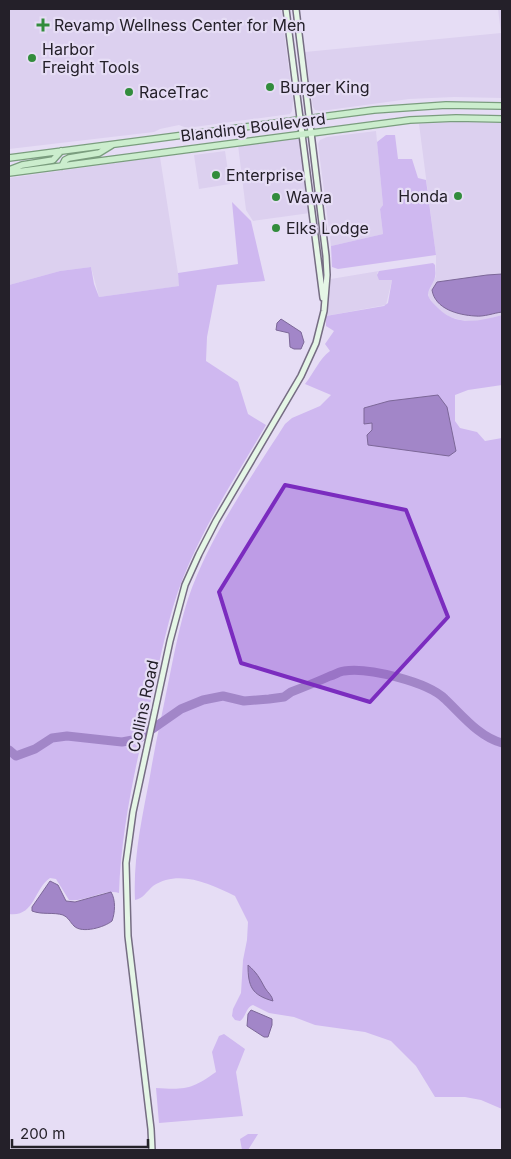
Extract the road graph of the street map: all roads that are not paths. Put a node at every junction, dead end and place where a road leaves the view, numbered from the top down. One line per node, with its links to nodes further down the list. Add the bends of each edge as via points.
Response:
1 (286, 9): 8 (street, Collins Road)
2 (296, 9): 5 (street, Collins Road)
3 (427, 106): 4 (main road, Blanding Boulevard); 5 (main road, Blanding Boulevard); 6 (main road)
4 (502, 106)
5 (308, 118): 8 (main road, Blanding Boulevard); 9 (street, Collins Road)
6 (429, 119): 7 (main road, Blanding Boulevard); 9 (main road, Blanding Boulevard)
7 (502, 119)
8 (300, 120): 10 (street, Collins Road); 11 (main road, Blanding Boulevard)
9 (310, 134): 10 (main road, Blanding Boulevard); 16 (street, Collins Road, via 328,275)
10 (302, 135): 14 (main road, Blanding Boulevard); 16 (street, Collins Road)
11 (114, 144): 12 (main road, Blanding Boulevard); 14 (main road, via 99,153 69,158)
12 (62, 151): 13 (main road, Blanding Boulevard); 15 (main road, via 52,160 22,165)
13 (9, 158)
14 (62, 166): 15 (main road, Blanding Boulevard)
15 (9, 172)
16 (324, 311): 17 (street, Collins Road, via 320,334 308,362 216,521 191,571 174,621 145,756 129,835 126,895)
17 (152, 1139): 18 (street, Collins Road); 19 (street, Collins Road)
18 (152, 1150)
19 (156, 1150)

